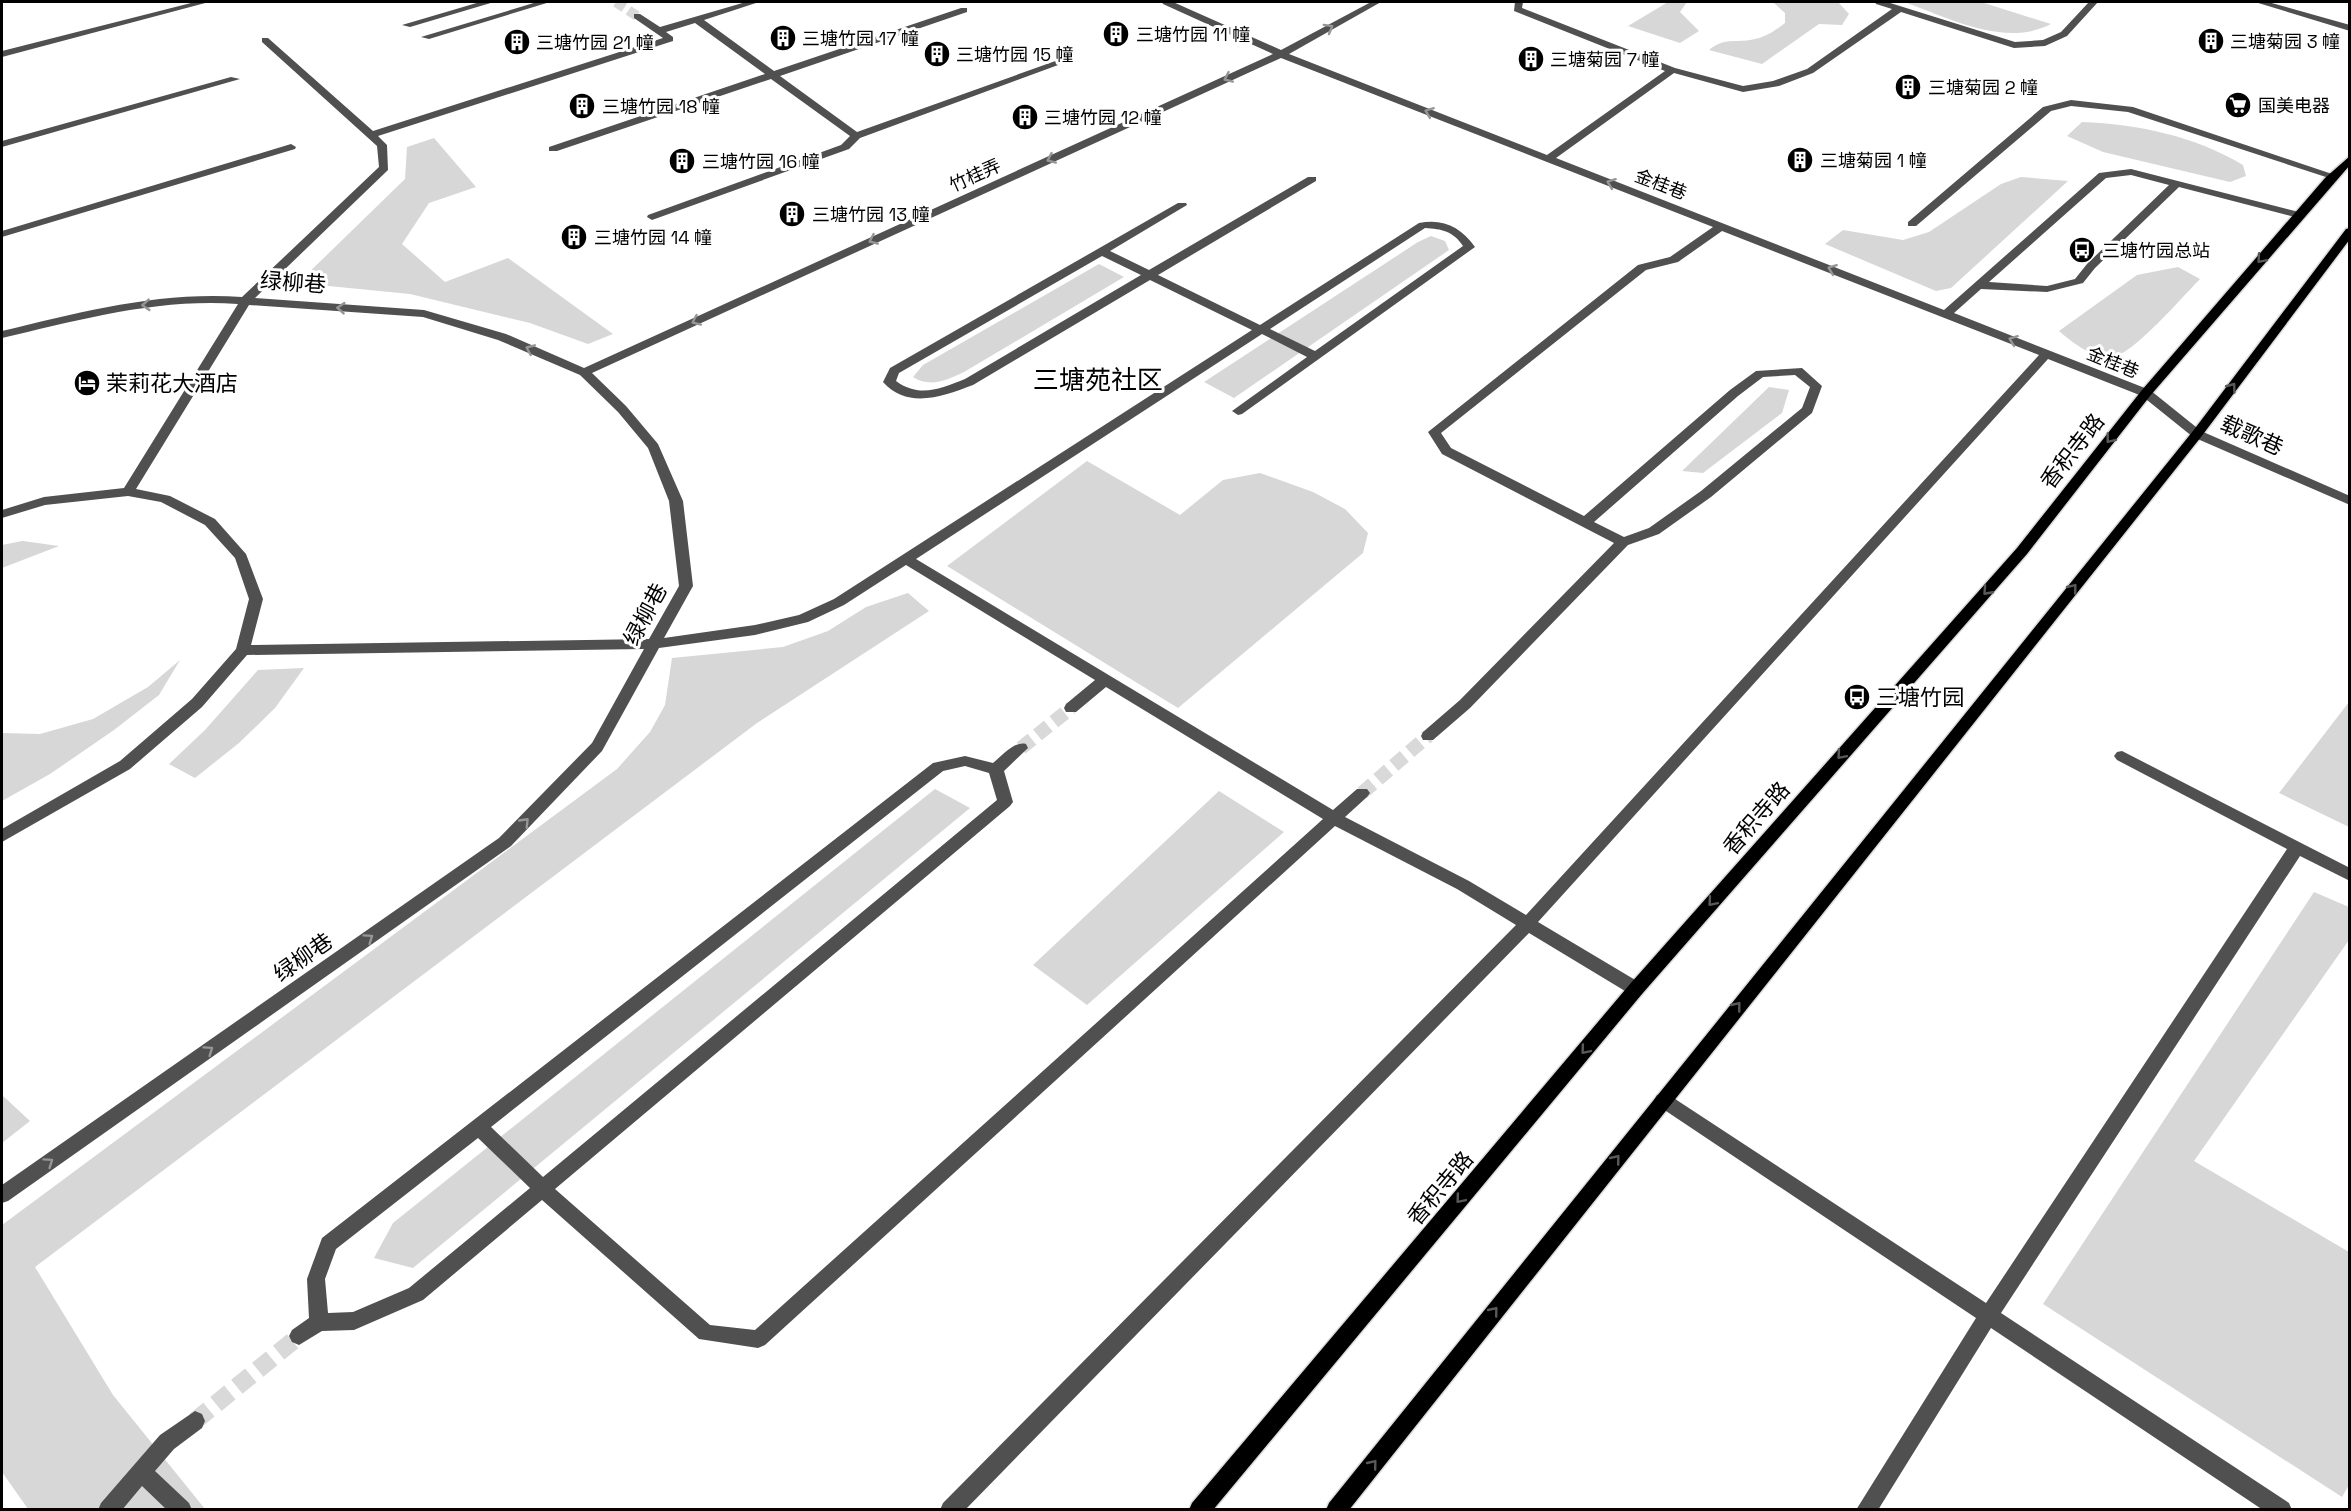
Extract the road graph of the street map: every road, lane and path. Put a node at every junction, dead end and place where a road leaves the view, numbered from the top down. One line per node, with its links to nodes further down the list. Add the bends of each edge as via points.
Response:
1 (204, 2): 20 (street)
2 (489, 2): 15 (street)
3 (545, 2): 18 (street)
4 (754, 2): 14 (street)
5 (1166, 2): 21 (street, 金桂巷)
6 (1377, 2): 21 (street, 竹桂弄, one-way to 6)
7 (1519, 2): 23 (street, via 1517,9)
8 (1879, 2): 11 (street)
9 (2094, 2): 11 (street, via 2064,34 2045,43 2014,45)
10 (2260, 2): 16 (street)
11 (1899, 9): 23 (street, via 1810,70 1775,84 1743,88)
12 (964, 10): 24 (street)
13 (637, 16): 17 (street)
14 (696, 19): 17 (street); 24 (street)
15 (407, 25)
16 (2349, 28)
17 (658, 31): 26 (street, via 670,39)
18 (426, 37)
19 (265, 40): 26 (street)
20 (2, 54)
21 (1281, 54): 31 (street, 金桂巷, one-way to 21); 52 (street, 竹桂弄, one-way to 52)
22 (1064, 61): 27 (street)
23 (1672, 70): 31 (street)
24 (772, 75): 27 (street); 30 (street)
25 (235, 79): 28 (street)
26 (371, 135): 46 (street, via 382,145 384,168)
27 (856, 136): 38 (street, via 845,147)
28 (2, 144)
29 (291, 147): 41 (street)
30 (553, 149)
31 (1549, 159): 40 (street, 金桂巷, one-way to 31)
32 (2349, 159): 33 (main road, 香积寺路)
33 (2333, 177): 37 (main road, 香积寺路); 39 (street, via 2129,109 2071,103 2047,109)
34 (1312, 179): 44 (street)
35 (2177, 183): 37 (street); 45 (street, via 2079,281 2047,289); 45 (street, via 2131,172 2103,175)
36 (1182, 205): 43 (street)
37 (2299, 215): 53 (main road, 香积寺路, one-way to 53)
38 (652, 218)
39 (1912, 224)
40 (1721, 226): 47 (street, 金桂巷, one-way to 40); 59 (street, via 1674,261 1642,267 1434,432 1446,451)
41 (2, 234)
42 (2348, 234): 55 (main road, one-way to 42)
43 (1101, 251): 44 (street); 44 (street, via 894,371 889,382 902,393 931,396 969,382)
44 (1149, 276): 48 (street)
45 (1978, 285): 47 (street)
46 (245, 301): 49 (street, 绿柳巷, one-way to 49, via 220,299 124,306); 52 (street, 绿柳巷, one-way to 46, via 502,337 424,314); 56 (street)
47 (1946, 314): 50 (street, 金桂巷, one-way to 47)
48 (1261, 330): 51 (street); 51 (street, via 1423,225 1448,226 1461,234 1469,247); 61 (street)
49 (2, 334)
50 (2047, 353): 53 (street, 金桂巷); 75 (street)
51 (1315, 356): 54 (street)
52 (584, 372): 62 (street, 绿柳巷, via 654,447 676,501 686,586)
53 (2146, 393): 55 (street, 载歌巷); 76 (main road, 香积寺路, one-way to 76, via 2022,551)
54 (1238, 411)
55 (2197, 434): 57 (street, 载歌巷); 77 (main road, one-way to 55)
56 (128, 492): 58 (street, via 44,501); 63 (street, via 165,499 210,522 241,557 256,599)
57 (2349, 501)
58 (2, 514)
59 (1584, 523): 60 (street); 60 (street, via 1761,374 1798,370 1816,386 1808,410 1706,494 1654,531)
60 (1623, 542): 66 (street, via 1465,704)
61 (906, 560): 62 (street, via 839,602 803,619); 64 (street)
62 (654, 644): 63 (street); 80 (street, 绿柳巷, one-way to 62, via 505,842 597,747)
63 (243, 650): 72 (street, via 197,703 125,765)
64 (1105, 680): 65 (street); 71 (street)
65 (1071, 708)
66 (1428, 736)
67 (1022, 748): 69 (street)
68 (2122, 756): 73 (street)
69 (996, 769): 78 (street, via 965,761 938,767); 79 (street, via 1005,801)
70 (1362, 793): 71 (street)
71 (1333, 818): 75 (street, via 1464,885); 79 (street, via 758,1339 706,1334)
72 (2, 836)
73 (2296, 849): 74 (street); 81 (street)
74 (2349, 875)
75 (1528, 923): 76 (street); 88 (street)
76 (1636, 989): 89 (main road, 香积寺路, one-way to 89)
77 (1662, 1100): 81 (street); 90 (main road, one-way to 77)
78 (479, 1127): 79 (street); 82 (street, via 329,1244 316,1279)
79 (542, 1188): 82 (street, via 416,1294 354,1321)
80 (2, 1195)
81 (1988, 1316): 91 (street); 92 (street)
82 (318, 1322): 83 (street)
83 (299, 1336)
84 (195, 1421): 85 (street, via 167,1442)
85 (142, 1472): 86 (street); 87 (street)
86 (108, 1509)
87 (182, 1509)
88 (950, 1509)
89 (1199, 1509)
90 (1336, 1509)
91 (1866, 1509)
92 (2282, 1509)

